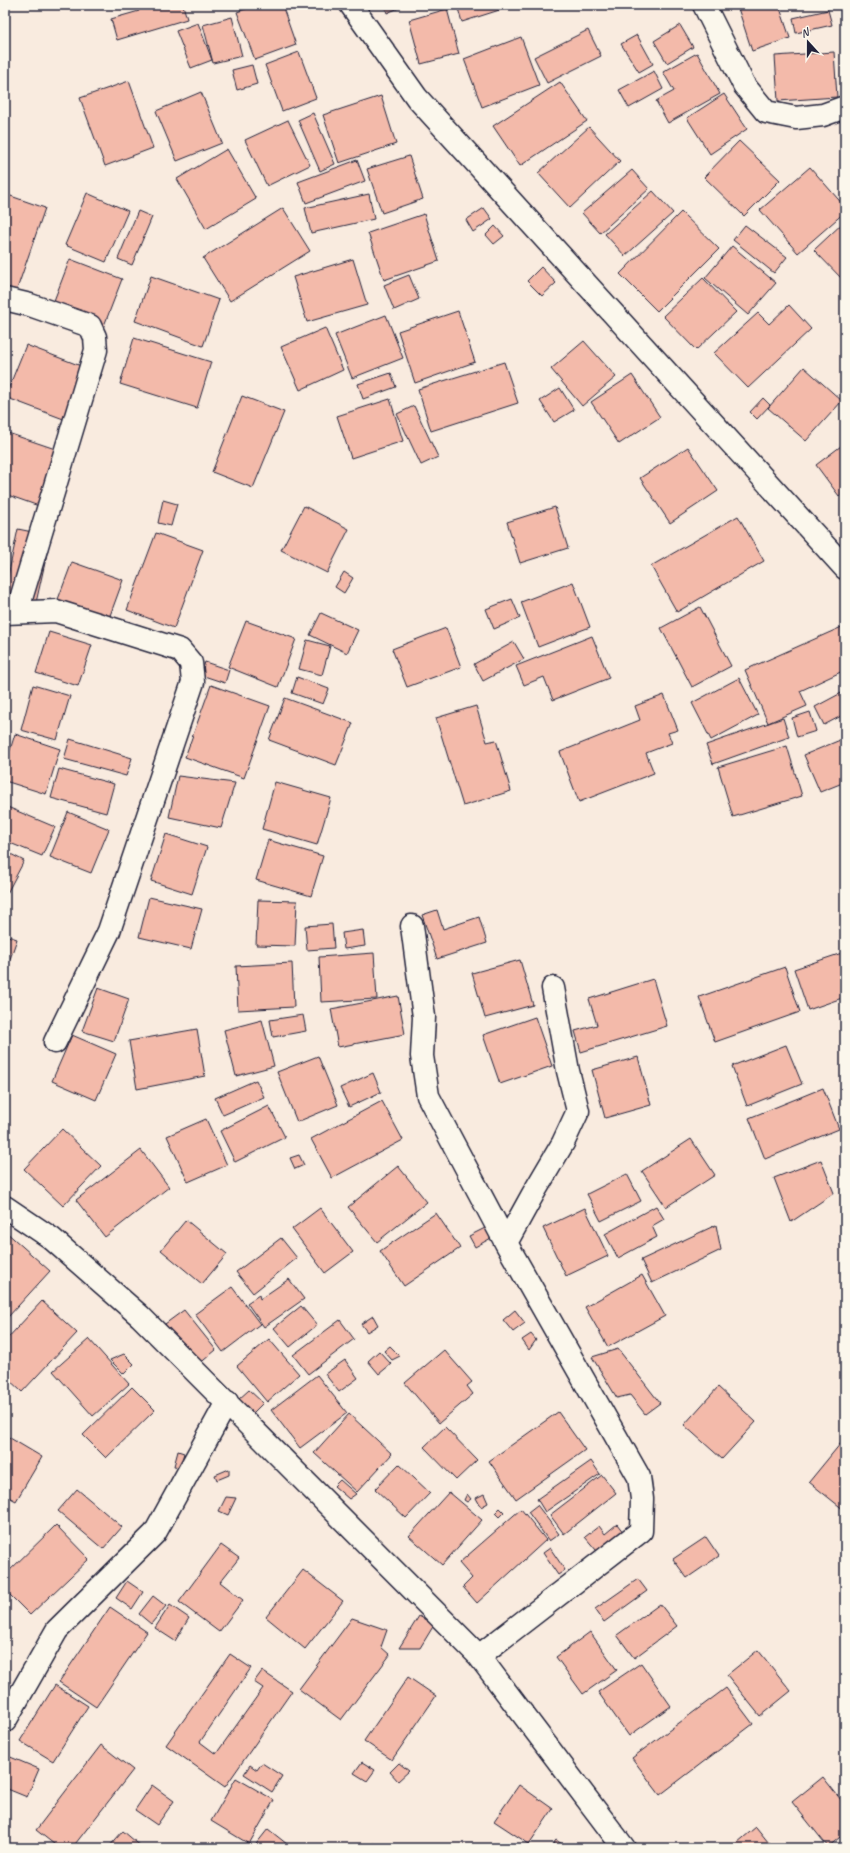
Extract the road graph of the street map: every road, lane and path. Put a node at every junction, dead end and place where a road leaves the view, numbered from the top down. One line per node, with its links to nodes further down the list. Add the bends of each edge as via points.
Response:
1 (351, 5): 5 (street, via 418,98)
2 (704, 5): 3 (street, via 744,85 766,112 796,118 823,115)
3 (845, 107)
4 (5, 299): 6 (street, via 90,326 95,337 96,350)
5 (845, 568)
6 (11, 612): 9 (street, via 56,610 180,650 191,664 193,682 109,931)
7 (412, 926): 11 (street, via 424,1018 422,1056 428,1096)
8 (553, 988): 11 (street, via 578,1111 563,1143)
9 (55, 1042)
10 (5, 1207): 12 (street, via 51,1238 140,1316)
11 (506, 1243): 13 (street, via 639,1477 642,1500 641,1531)
12 (226, 1402): 13 (street); 14 (street, via 155,1533 57,1630)
13 (480, 1656): 15 (street)
14 (5, 1721)
15 (624, 1848)

